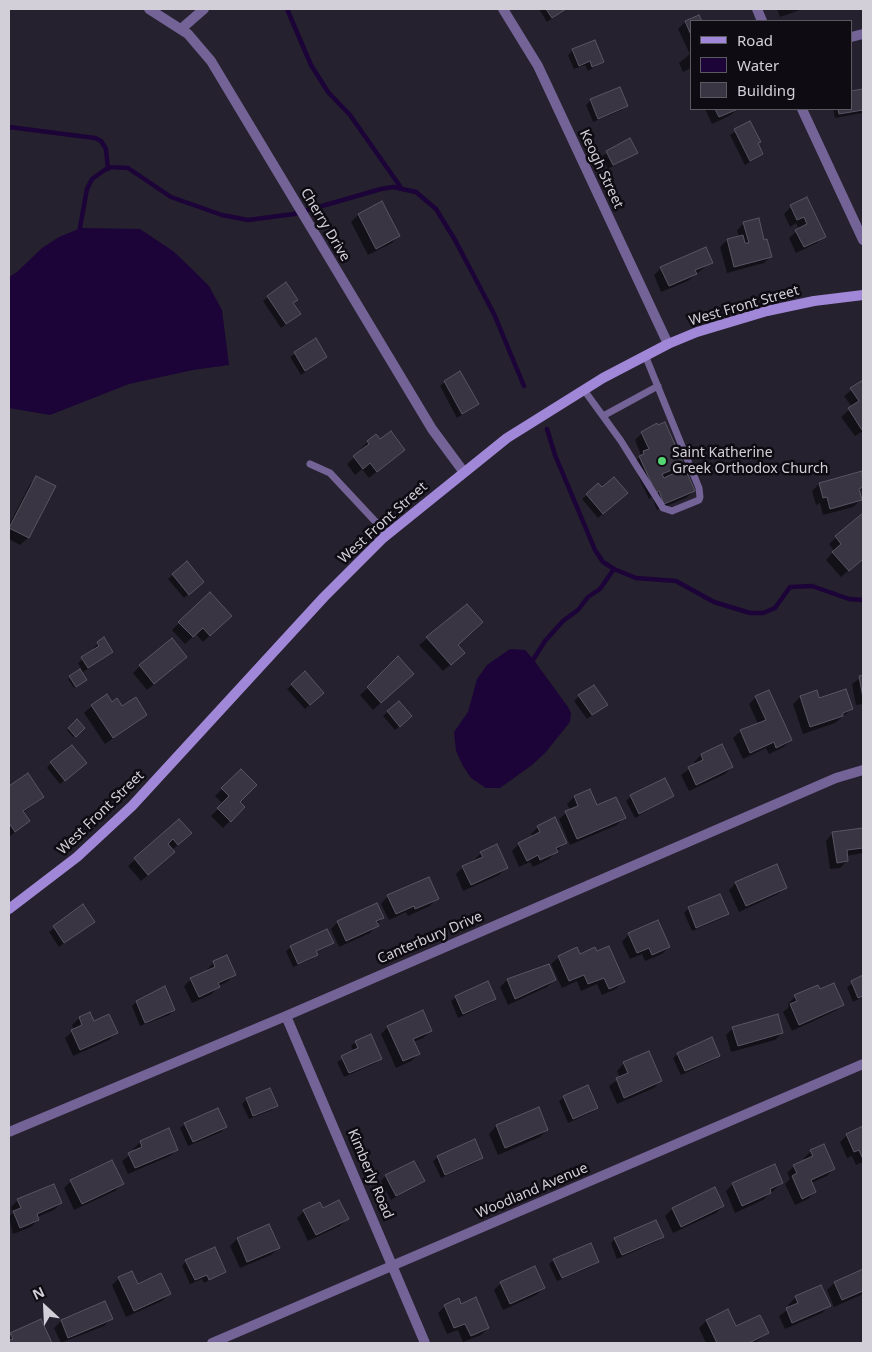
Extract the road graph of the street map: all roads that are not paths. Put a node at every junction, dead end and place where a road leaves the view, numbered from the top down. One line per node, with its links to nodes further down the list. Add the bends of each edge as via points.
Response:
1 (149, 9): 4 (street, Cherry Drive)
2 (204, 9): 4 (street)
3 (503, 9): 8 (street, Keogh Street, via 538,66)
4 (181, 29): 14 (street, Cherry Drive, via 211,61 432,429)
5 (802, 110): 6 (street)
6 (863, 240)
7 (863, 294): 8 (street, West Front Street, via 767,311 726,322)
8 (668, 344): 9 (street, West Front Street)
9 (645, 355): 10 (lane); 11 (street, West Front Street)
10 (658, 386): 12 (lane); 12 (lane, via 700,497 677,510 663,508)
11 (584, 390): 12 (lane); 14 (street, West Front Street, via 507,438)
12 (603, 416)
13 (310, 464): 15 (lane, via 330,473)
14 (463, 471): 15 (street, West Front Street)
15 (387, 534): 17 (street, West Front Street, via 324,597 132,806 77,857)
16 (863, 770): 18 (street, Canterbury Drive, via 836,778)
17 (9, 909)
18 (286, 1016): 20 (street, Canterbury Drive); 21 (street, Kimberly Road)
19 (863, 1064): 21 (street, Woodland Avenue)
20 (9, 1132)
21 (394, 1266): 22 (street, Woodland Avenue); 23 (street, Kimberly Road)
22 (212, 1343)
23 (425, 1343)

